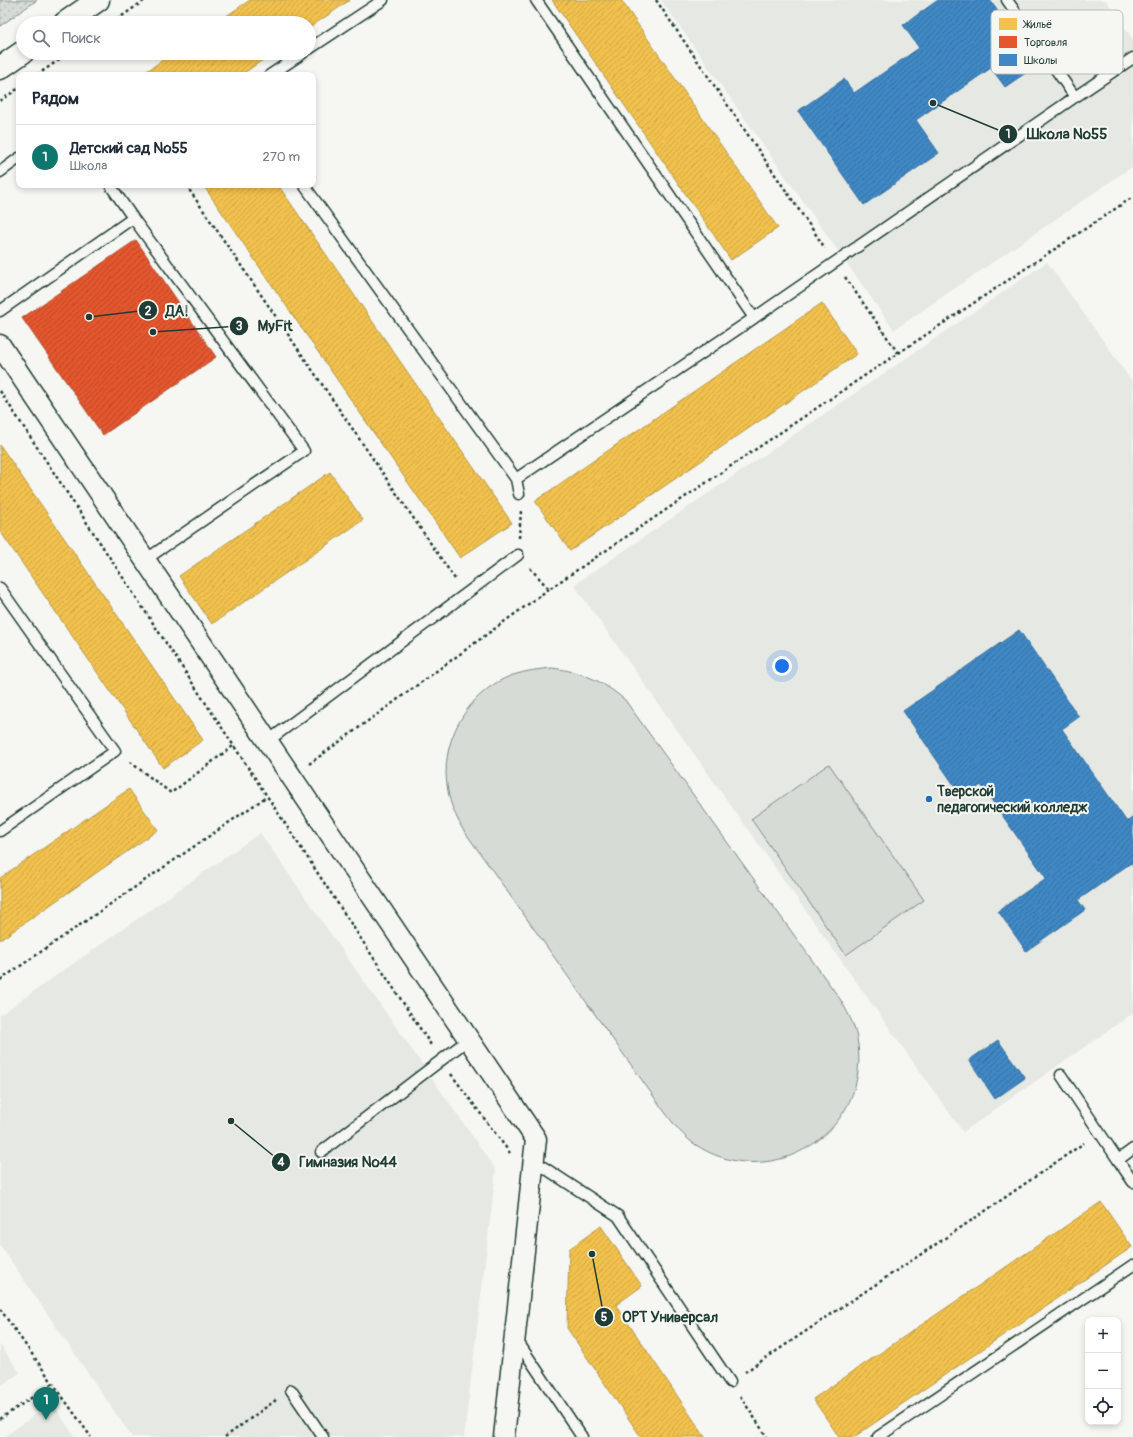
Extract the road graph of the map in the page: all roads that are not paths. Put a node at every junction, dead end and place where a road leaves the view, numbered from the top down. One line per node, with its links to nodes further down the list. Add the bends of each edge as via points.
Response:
1 (98, 0): 6 (street)
2 (383, 0): 7 (lane)
3 (536, 0): 23 (lane)
4 (1007, 0): 5 (lane)
5 (1014, 10)
6 (75, 16)
7 (316, 44)
8 (16, 57): 12 (street)
9 (1133, 58): 11 (lane)
10 (292, 60): 13 (lane)
11 (1123, 65)
12 (0, 68)
13 (274, 72)
14 (1059, 74): 16 (lane)
15 (1109, 74): 16 (lane)
16 (1075, 97): 23 (lane)
17 (16, 160): 18 (lane)
18 (0, 172)
19 (112, 188): 21 (lane)
20 (306, 188): 25 (lane)
21 (133, 218): 22 (lane); 28 (lane, via 304,451)
22 (0, 311)
23 (754, 318): 25 (lane)
24 (0, 345): 28 (street)
25 (516, 479): 26 (lane)
26 (519, 494)
27 (518, 555): 30 (lane)
28 (145, 560): 30 (street)
29 (0, 588): 31 (lane, via 115,751)
30 (268, 741): 32 (street)
31 (0, 832)
32 (469, 1039): 35 (lane); 36 (street, via 536,1139)
33 (1061, 1075): 37 (lane)
34 (1133, 1150): 37 (lane)
35 (321, 1152)
36 (534, 1160): 40 (street); 41 (lane, via 618,1216)
37 (1118, 1160): 38 (lane)
38 (1133, 1182)
39 (1133, 1265): 46 (lane)
40 (514, 1336): 44 (street); 45 (lane)
41 (730, 1382)
42 (291, 1390): 43 (lane)
43 (323, 1437)
44 (504, 1437)
45 (582, 1437)
46 (878, 1437)

